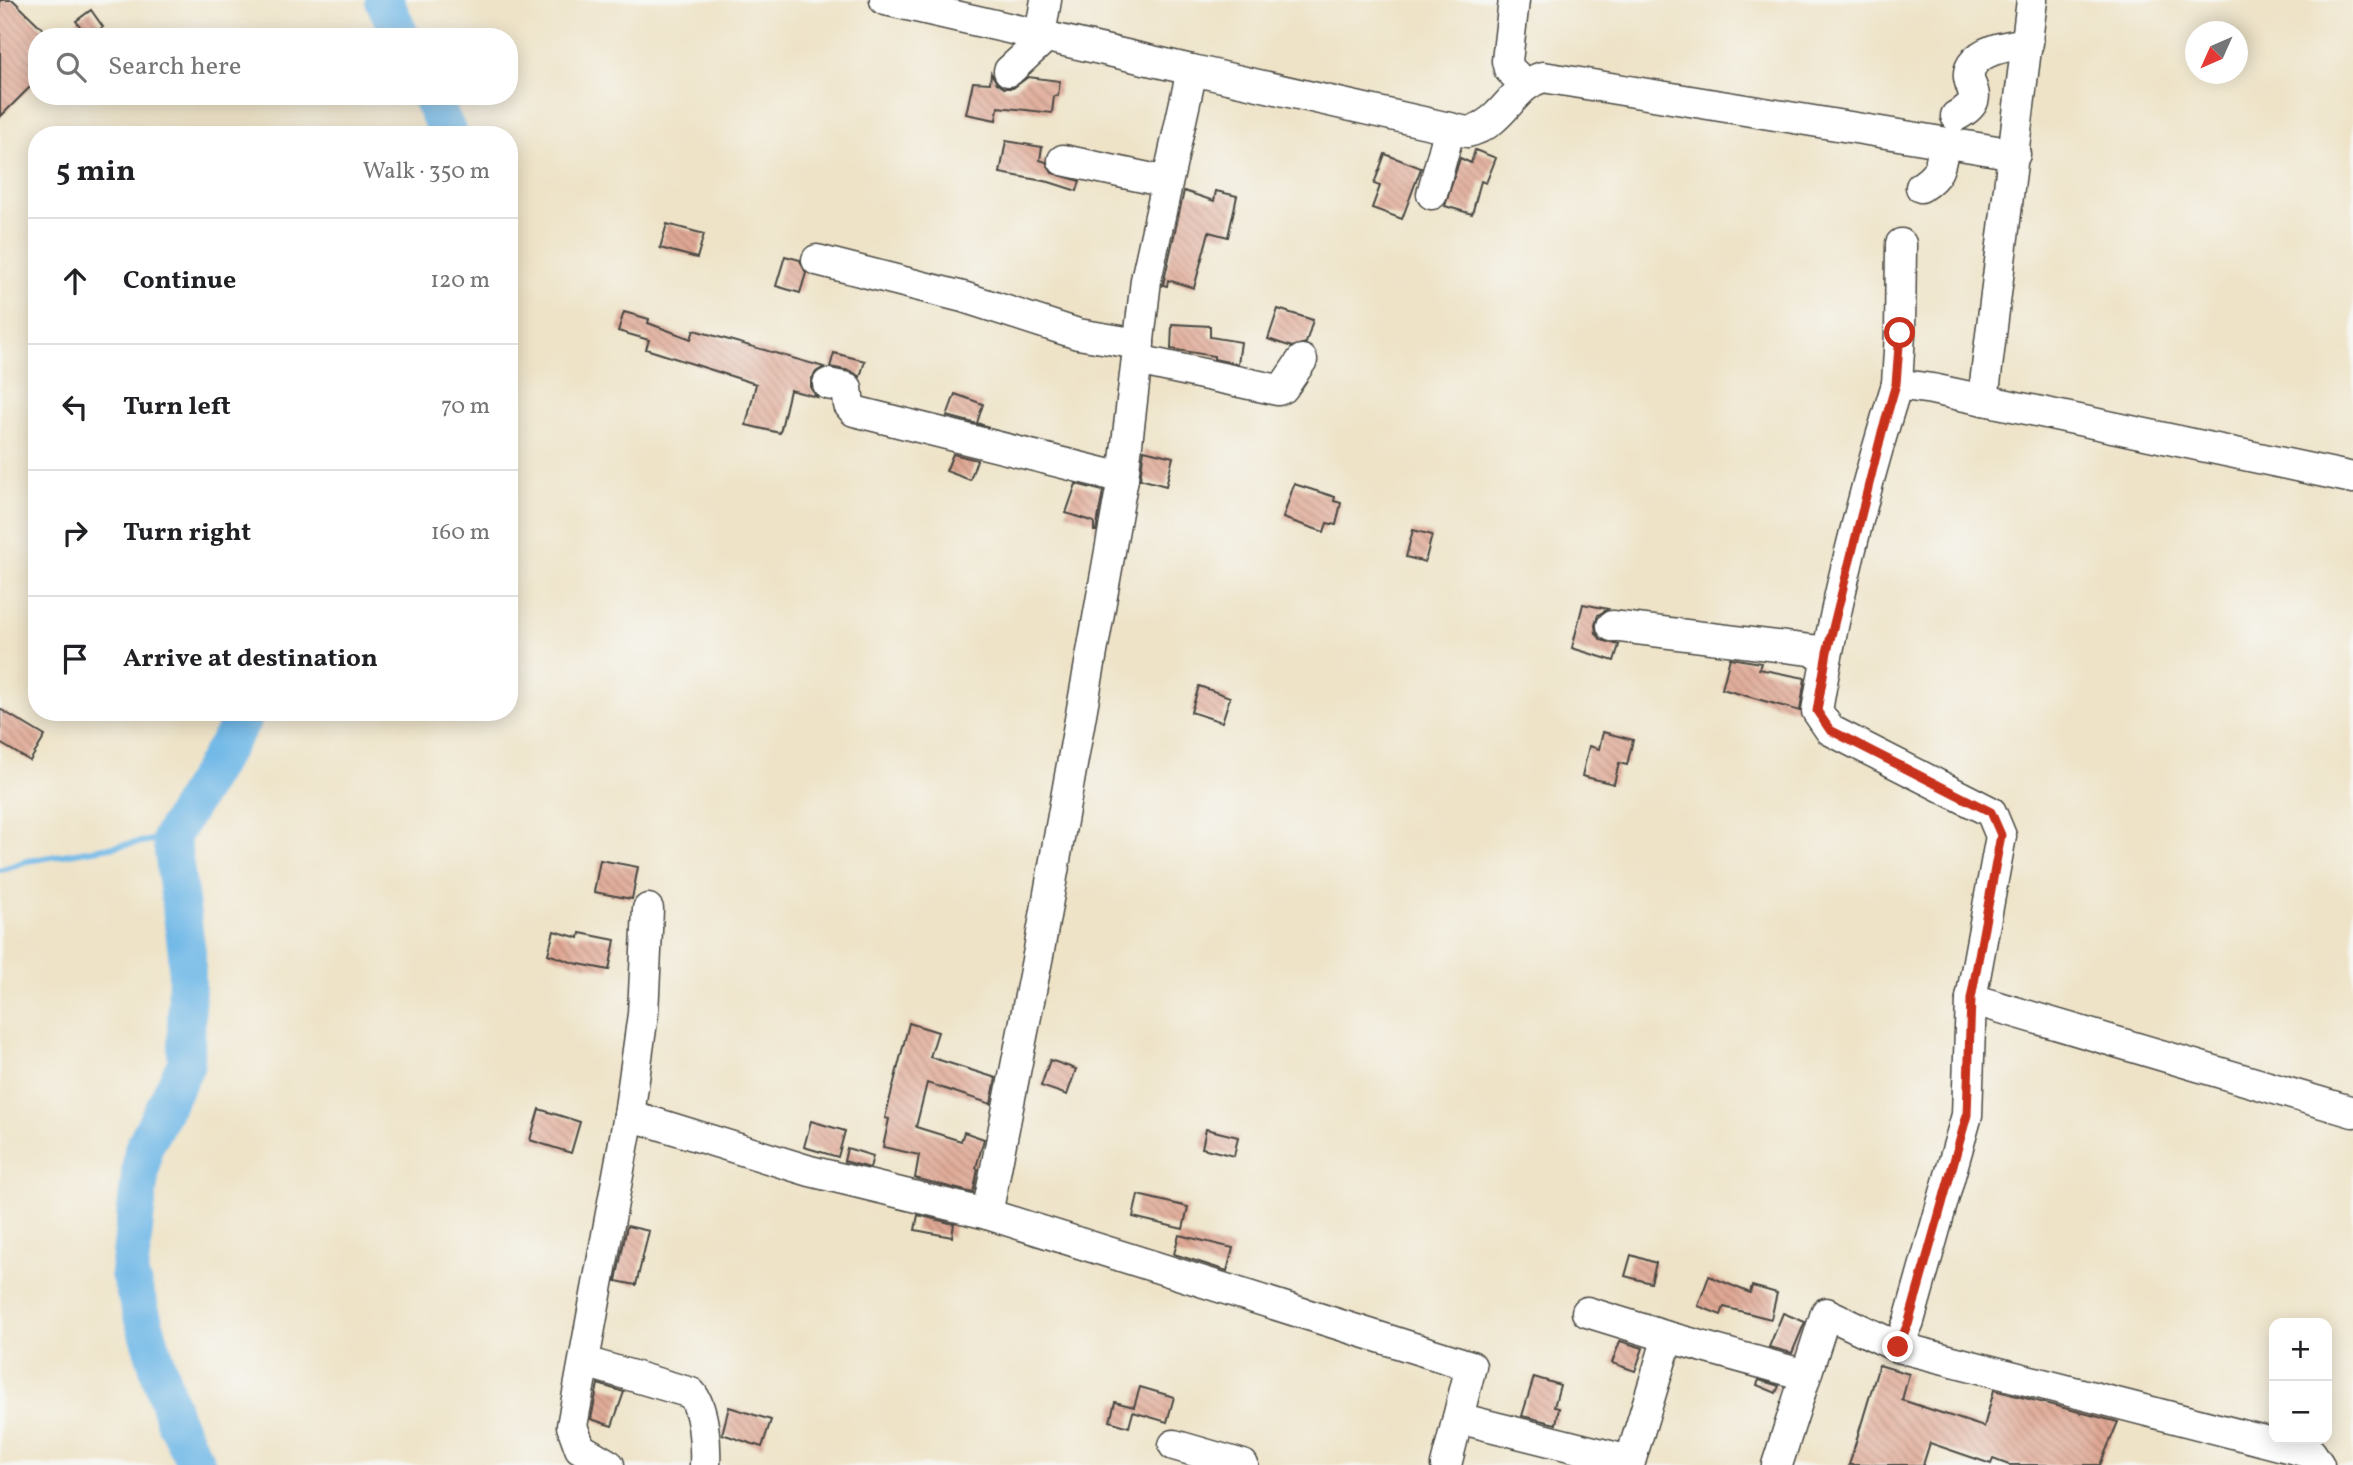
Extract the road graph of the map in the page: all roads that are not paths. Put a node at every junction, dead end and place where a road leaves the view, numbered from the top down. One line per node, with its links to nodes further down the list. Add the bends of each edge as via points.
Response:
1 (884, 0): 5 (street)
2 (1046, 0): 5 (street)
3 (1514, 0): 9 (street, via 1507,61)
4 (2032, 0): 6 (street)
5 (1044, 35): 7 (street); 8 (street)
6 (2028, 43): 10 (street, via 1992,50 1972,64 1974,99 1968,110); 13 (street)
7 (1192, 70): 11 (street); 15 (street)
8 (1009, 71)
9 (1526, 85): 11 (street, via 1480,129); 12 (street, via 1543,78)
10 (1956, 116)
11 (1450, 128): 17 (street)
12 (1944, 144): 13 (street); 16 (street, via 1936,176)
13 (2015, 154): 24 (street)
14 (1063, 160): 15 (street)
15 (1167, 182): 20 (street, via 1146,280)
16 (1921, 187)
17 (1432, 194)
18 (1901, 244): 23 (street)
19 (817, 260): 20 (street, via 962,297)
20 (1138, 352): 21 (street, via 1278,390); 25 (street)
21 (1302, 360)
22 (828, 384): 25 (street, via 847,388 854,411)
23 (1896, 384): 24 (street); 28 (street)
24 (1983, 400): 26 (street)
25 (1123, 478): 33 (street)
26 (2353, 478)
27 (1612, 626): 28 (street)
28 (1827, 652): 30 (street, via 1817,711 1830,730 1991,812 2001,835)
29 (648, 909): 32 (street, via 642,1014)
30 (1971, 999): 31 (street); 36 (street, via 1967,1115)
31 (2353, 1112)
32 (629, 1115): 33 (street, via 810,1171); 37 (street)
33 (987, 1214): 39 (street, via 1471,1366)
34 (1587, 1312): 35 (street)
35 (1668, 1337): 38 (street); 41 (street)
36 (1898, 1347): 38 (street, via 1826,1313); 47 (street, via 2311,1453)
37 (585, 1362): 42 (street, via 572,1426 580,1448); 43 (street, via 691,1393 698,1401)
38 (1805, 1375): 46 (street)
39 (1458, 1418): 41 (street); 45 (street)
40 (1174, 1445): 44 (street)
41 (1630, 1463)
42 (609, 1465)
43 (705, 1465)
44 (1243, 1465)
45 (1446, 1465)
46 (1777, 1465)
47 (2319, 1465)

